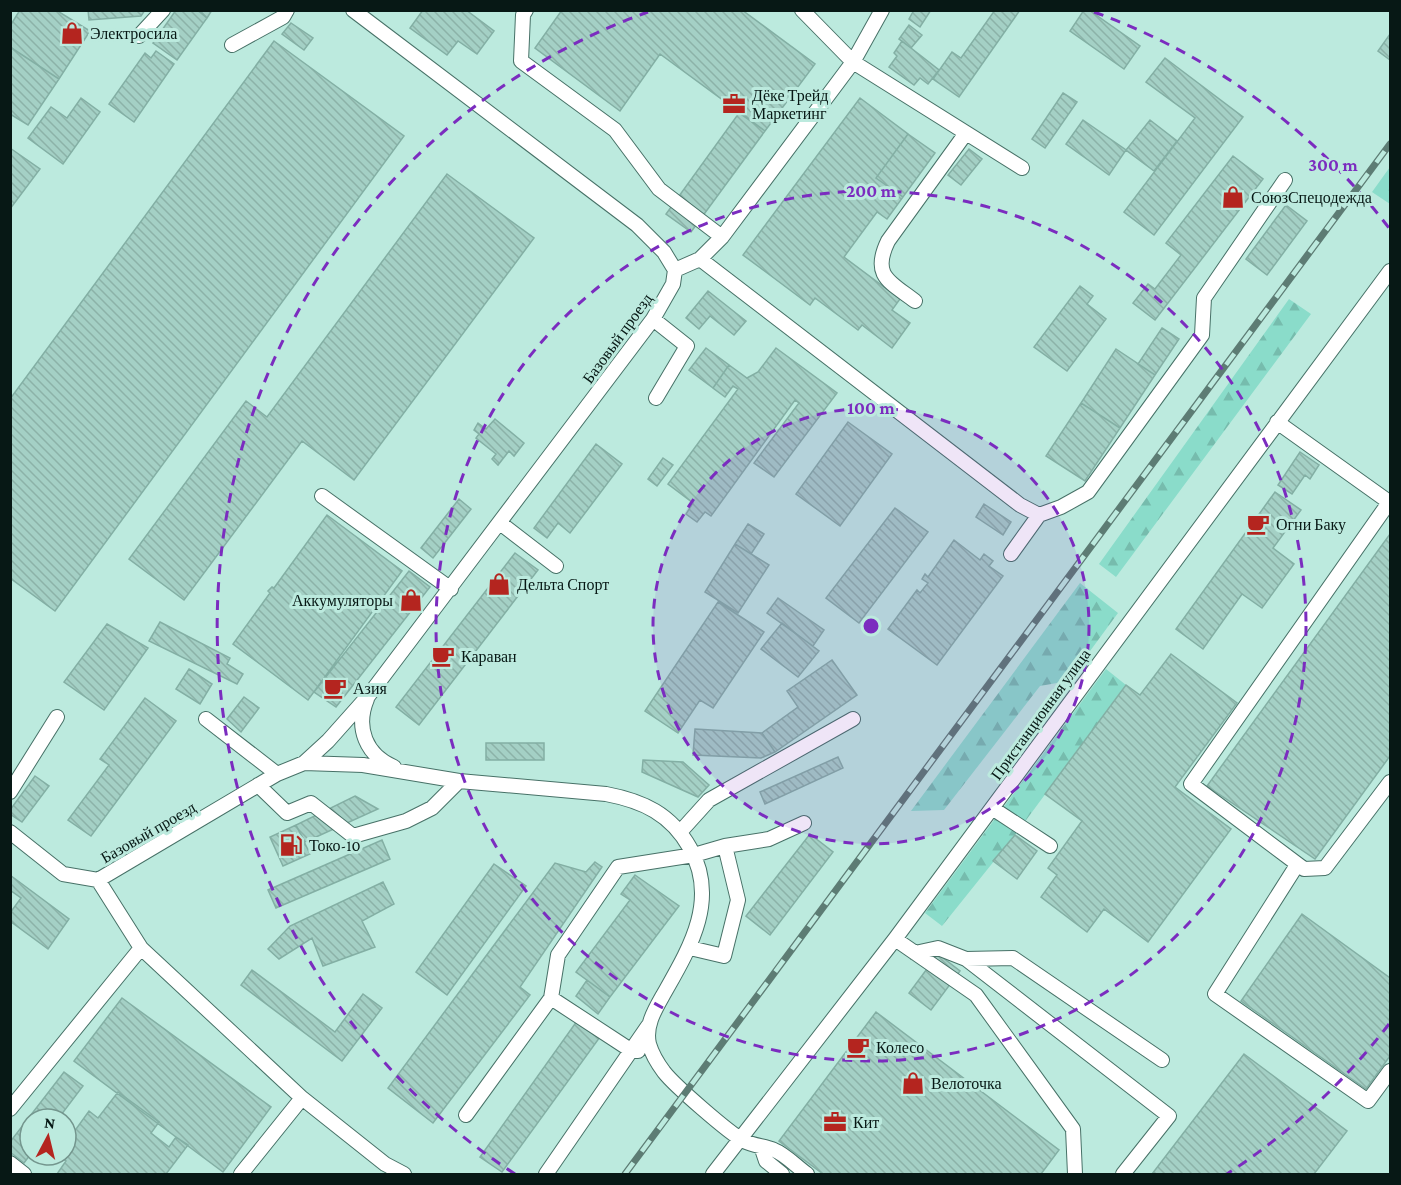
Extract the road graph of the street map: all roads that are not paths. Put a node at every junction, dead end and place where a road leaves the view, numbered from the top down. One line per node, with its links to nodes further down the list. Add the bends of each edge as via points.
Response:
1 (163, 10): 7 (street)
2 (287, 10): 8 (street, via 283,17)
3 (353, 10): 15 (street, via 618,209 664,252)
4 (526, 10): 13 (street, via 521,61 615,130 659,189)
5 (802, 10): 9 (street)
6 (882, 10): 9 (street)
7 (139, 36)
8 (232, 45)
9 (853, 62): 10 (street); 13 (street)
10 (966, 133): 11 (street); 17 (street, via 880,258 880,268 889,282)
11 (1022, 168)
12 (1285, 180): 23 (street, via 1204,298 1202,335 1088,492)
13 (722, 237): 14 (street)
14 (700, 259): 15 (street); 23 (street, via 1020,505)
15 (675, 270): 18 (street, Базовый проезд, via 673,284)
16 (1390, 271): 20 (street, Пристанционная улица)
17 (915, 302)
18 (653, 319): 19 (street, via 687,346); 24 (street, Базовый проезд)
19 (656, 398)
20 (1277, 422): 22 (street); 39 (street, Пристанционная улица)
21 (322, 496): 27 (street)
22 (1390, 501): 46 (street, via 1191,784)
23 (1039, 515): 25 (street)
24 (500, 523): 26 (street); 27 (street, Базовый проезд)
25 (1011, 554)
26 (556, 566)
27 (451, 589): 28 (street, Базовый проезд)
28 (369, 695): 32 (street, Базовый проезд); 33 (street, Базовый проезд, via 362,719 366,743 385,763)
29 (57, 717): 38 (street)
30 (206, 719): 34 (street)
31 (853, 719): 41 (street, via 709,800)
32 (304, 763): 33 (street, Базовый проезд); 34 (street, Базовый проезд)
33 (401, 771): 35 (street, Базовый проезд)
34 (277, 774): 37 (street, Базовый проезд)
35 (459, 781): 37 (street, via 432,808 354,836 311,803 287,813); 41 (street, Базовый проезд, via 627,798 667,817)
36 (1390, 782): 46 (street, via 1325,868 1304,869)
37 (258, 785): 47 (street, Базовый проезд)
38 (10, 792)
39 (992, 807): 44 (street); 48 (street, Пристанционная улица)
40 (804, 823): 43 (street, via 769,839)
41 (681, 831): 45 (street, Базовый проезд)
42 (10, 832): 47 (street, Базовый проезд, via 63,874)
43 (725, 846): 45 (street); 50 (street, via 738,900 724,956)
44 (1050, 846)
45 (694, 855): 50 (street, Базовый проезд, via 703,899); 53 (street, via 618,867 558,955)
46 (1297, 865): 58 (street, via 1215,994 1368,1101)
47 (98, 880): 49 (street)
48 (895, 939): 51 (street); 62 (street, Пристанционная улица)
49 (141, 948): 59 (street); 60 (street)
50 (690, 948): 54 (street, Базовый проезд)
51 (915, 953): 52 (street, via 939,948); 72 (street, via 976,995 997,1023 1073,1129)
52 (966, 959): 57 (street, via 1013,958); 73 (street, via 1169,1116)
53 (551, 998): 55 (street); 61 (street)
54 (649, 1025): 55 (street, Базовый проезд); 56 (street)
55 (632, 1051): 56 (street); 68 (street, Базовый проезд)
56 (654, 1058): 62 (street, via 665,1073)
57 (1162, 1060)
58 (1390, 1071)
59 (302, 1098): 66 (street); 67 (street, via 385,1164)
60 (10, 1109)
61 (466, 1115)
62 (742, 1140): 63 (street); 69 (street, Пристанционная улица)
63 (762, 1149): 70 (street, via 766,1161); 71 (street, via 774,1149)
64 (10, 1163): 65 (street)
65 (24, 1174)
66 (242, 1174)
67 (404, 1174)
68 (546, 1174)
69 (713, 1174)
70 (782, 1174)
71 (807, 1174)
72 (1075, 1174)
73 (1124, 1174)

